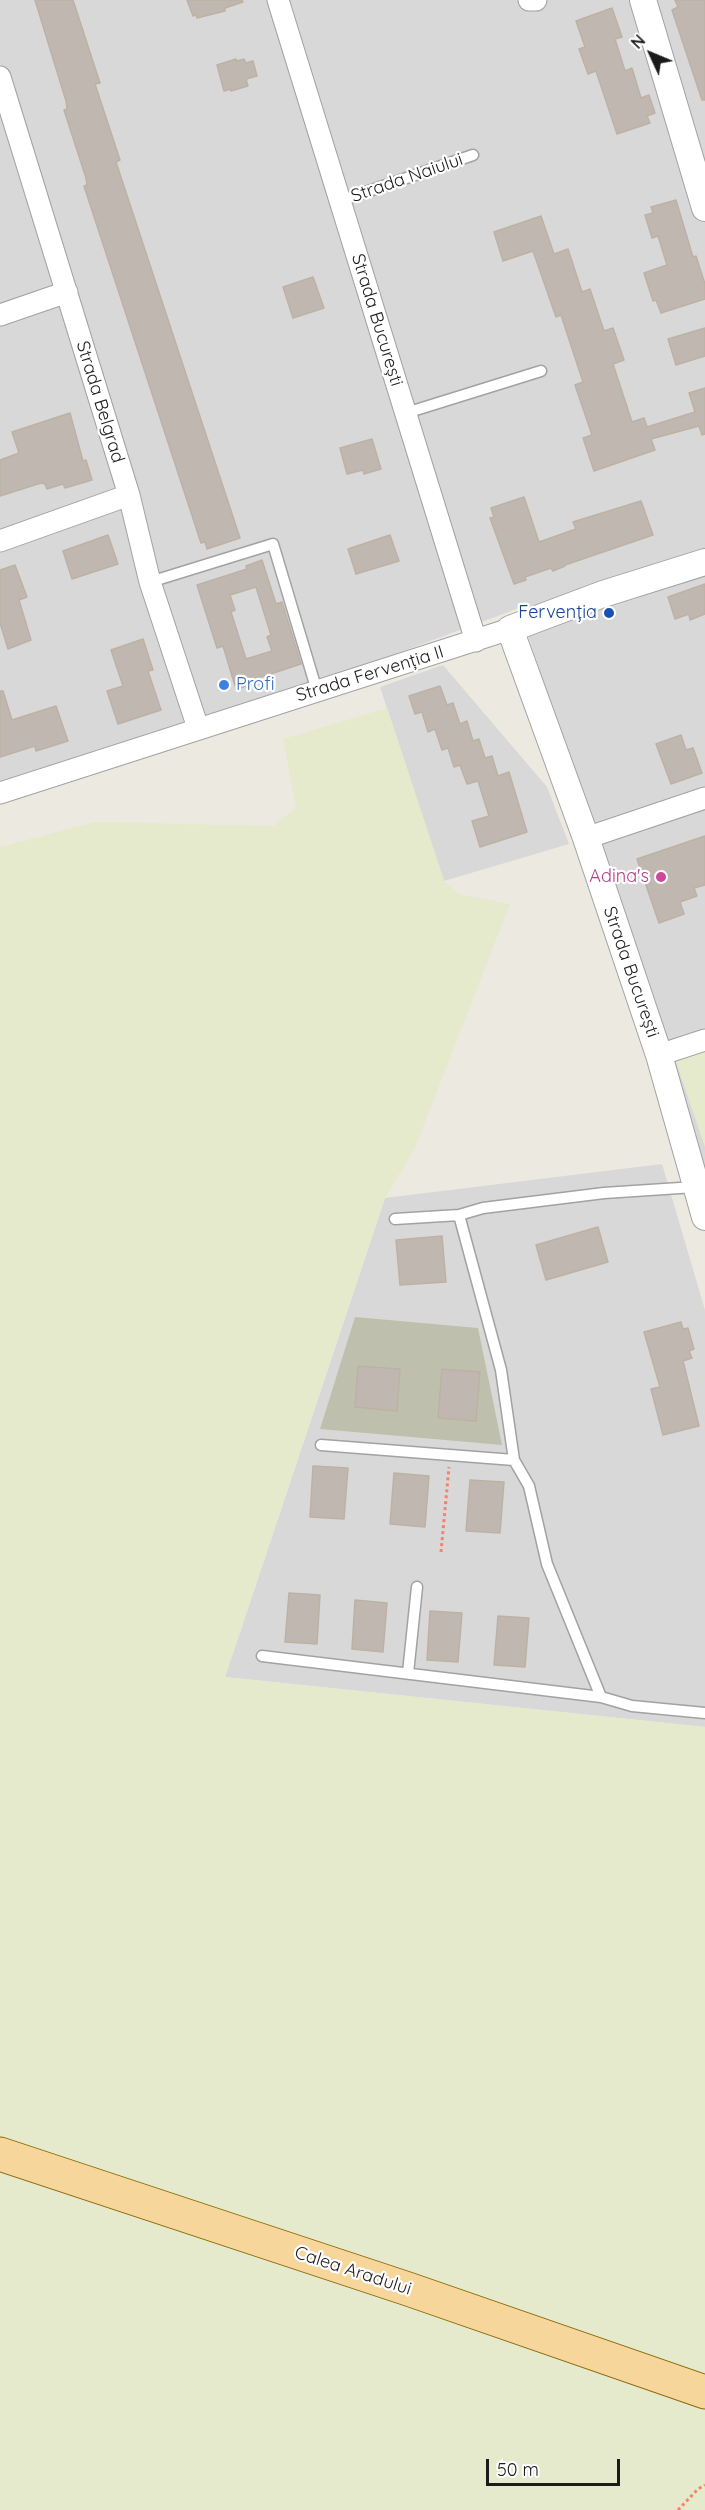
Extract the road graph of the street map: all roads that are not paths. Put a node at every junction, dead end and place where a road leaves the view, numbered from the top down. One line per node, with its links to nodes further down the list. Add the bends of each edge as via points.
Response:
1 (278, 0): 7 (street, Strada București)
2 (529, 0): 3 (street)
3 (536, 0)
4 (643, 0): 8 (street)
5 (1, 84): 9 (street, Strada Belgrad)
6 (473, 155): 7 (lane, Strada Naiului)
7 (340, 201): 12 (street, Strada București)
8 (705, 208)
9 (67, 292): 10 (street); 13 (street, Strada Belgrad)
10 (0, 315)
11 (541, 371): 12 (lane)
12 (406, 413): 18 (street, Strada București)
13 (129, 495): 14 (street); 16 (street, Strada Belgrad)
14 (0, 541)
15 (705, 562): 17 (street, Strada Fervenția II)
16 (150, 582): 19 (lane, via 273,544); 20 (street, Strada Belgrad)
17 (510, 629): 18 (street, Strada Fervenția II); 23 (street, Strada București)
18 (476, 641): 19 (street, Strada Fervenția II)
19 (317, 691): 20 (street, Strada Fervenția II)
20 (198, 728): 21 (street, Strada Fervenția II)
21 (0, 793)
22 (705, 798): 23 (street)
23 (586, 838): 25 (street, Strada București)
24 (705, 1040): 25 (street)
25 (659, 1055): 26 (street, Strada București)
26 (701, 1186): 27 (lane, via 543,1200); 28 (street, Strada București)
27 (459, 1215): 29 (lane); 31 (lane, via 501,1370)
28 (705, 1217)
29 (395, 1219)
30 (321, 1445): 31 (lane)
31 (514, 1460): 35 (lane, via 529,1486 547,1564)
32 (417, 1587): 34 (lane)
33 (262, 1656): 34 (lane)
34 (408, 1674): 35 (lane)
35 (601, 1697): 36 (lane, via 632,1706)
36 (705, 1713)
37 (0, 2154): 38 (main road, Calea Aradului)
38 (705, 2392)

